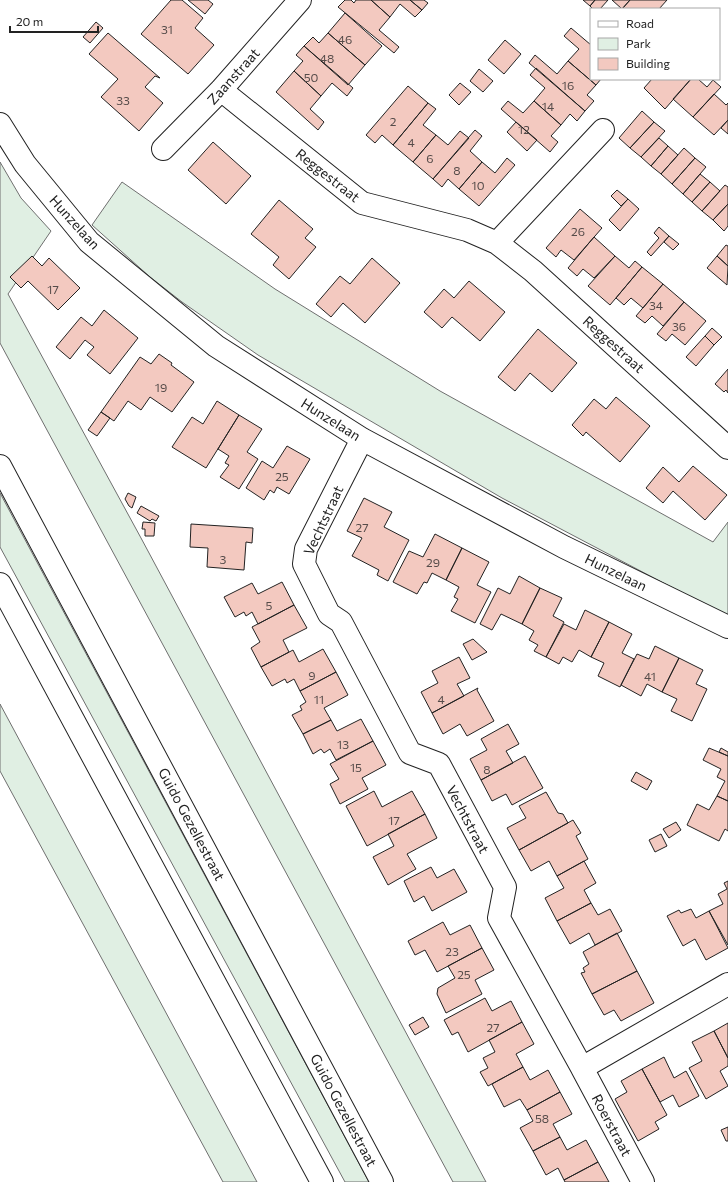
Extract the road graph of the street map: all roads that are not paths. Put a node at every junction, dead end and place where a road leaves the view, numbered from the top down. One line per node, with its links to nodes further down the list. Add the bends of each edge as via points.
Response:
1 (300, 0): 2 (street, Zaanstraat)
2 (221, 90): 5 (street, Zaanstraat); 6 (street, Reggestraat, via 362,203 466,230)
3 (0, 124): 7 (street, Hunzelaan, via 25,164 89,242 216,346)
4 (603, 130): 6 (street)
5 (163, 149)
6 (497, 243): 8 (street, Reggestraat, via 533,271)
7 (362, 439): 11 (street, Hunzelaan, via 564,547); 13 (street, Vechtstraat, via 306,549 304,564 329,614 341,622 410,753 439,764 505,887 499,918)
8 (728, 448)
9 (0, 466): 15 (street, Guido Gezellestraat)
10 (0, 584): 14 (street)
11 (728, 627)
12 (728, 984): 13 (street)
13 (582, 1068): 16 (street, Roerstraat)
14 (322, 1182)
15 (382, 1182)
16 (643, 1182)

